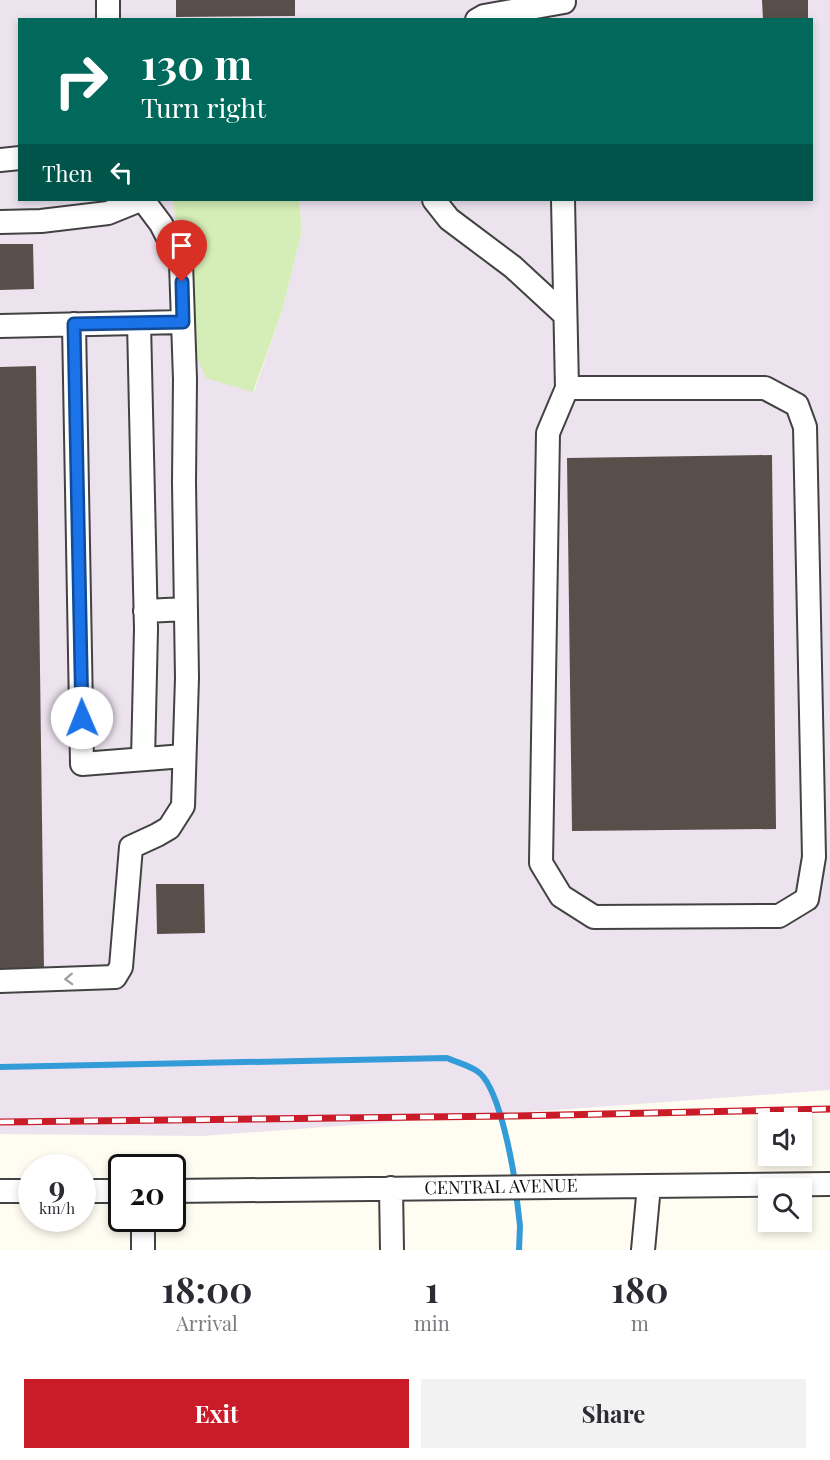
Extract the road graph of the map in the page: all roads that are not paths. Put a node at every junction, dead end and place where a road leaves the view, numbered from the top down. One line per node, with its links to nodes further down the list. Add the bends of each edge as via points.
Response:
1 (108, 0): 3 (street)
2 (563, 7): 4 (street)
3 (109, 18)
4 (480, 18)
5 (18, 158): 6 (street)
6 (0, 160)
7 (139, 201): 11 (street, via 108,213)
8 (143, 201): 13 (street, via 181,263)
9 (435, 201): 12 (street, via 449,219 513,267)
10 (563, 201): 12 (street)
11 (0, 222)
12 (565, 315): 17 (street)
13 (183, 322): 14 (street); 18 (street)
14 (139, 323): 15 (street); 19 (street)
15 (74, 324): 16 (street); 21 (street, via 82,764)
16 (0, 326)
17 (567, 388): 17 (street, via 548,433 541,862 561,896 594,917 779,916 807,899 814,857 805,427 797,405 765,387)
18 (186, 609): 19 (street); 20 (street)
19 (145, 611): 21 (street)
20 (184, 756): 21 (street); 22 (street, one-way to 22, via 183,806 169,828 131,847 121,967 115,977)
21 (143, 759)
22 (0, 981)
23 (830, 1184): 24 (street, CENTRAL AVENUE)
24 (649, 1186): 25 (street, CENTRAL AVENUE); 32 (street)
25 (392, 1188): 28 (street, CENTRAL AVENUE); 31 (street)
26 (0, 1191): 27 (street)
27 (18, 1191)
28 (186, 1191)
29 (143, 1232): 30 (street)
30 (143, 1250)
31 (392, 1250)
32 (643, 1250)

